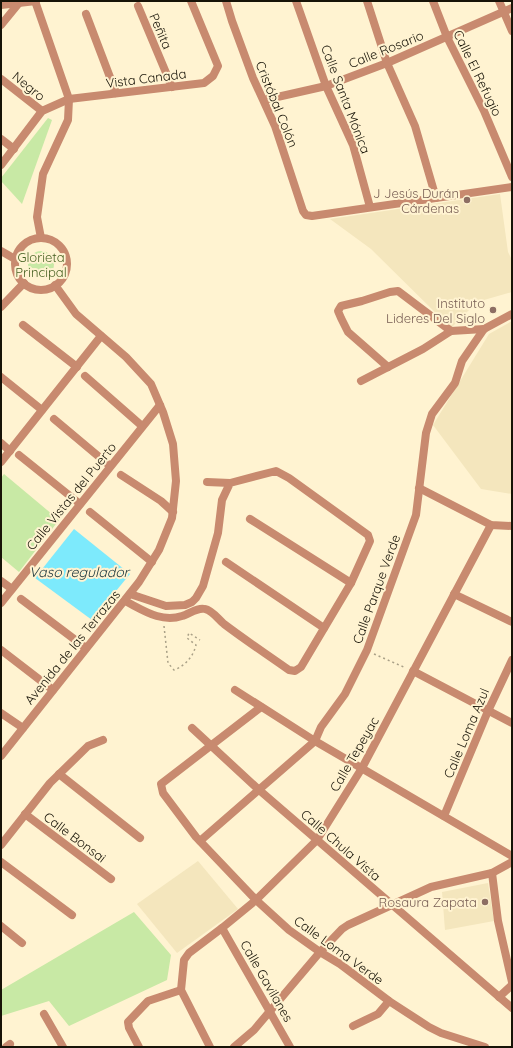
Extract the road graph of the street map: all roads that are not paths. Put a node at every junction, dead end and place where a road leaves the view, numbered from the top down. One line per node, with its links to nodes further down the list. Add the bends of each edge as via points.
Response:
1 (36, 1): 8 (street); 22 (street)
2 (191, 1): 20 (street, Vista Canada, via 218,66 213,76 204,83)
3 (226, 1): 23 (street, Cristóbal Colón, via 253,78)
4 (296, 1): 19 (street, Calle Santa Mónica)
5 (367, 1): 17 (street)
6 (433, 1): 16 (street, Calle El Refugio)
7 (499, 1): 12 (street)
8 (18, 3): 9 (street); 14 (street)
9 (1, 5)
10 (138, 6): 20 (street, Peñita)
11 (512, 8): 12 (street, Calle Rosario)
12 (503, 11): 15 (street); 16 (street, Calle Rosario)
13 (86, 14): 21 (street)
14 (1, 25)
15 (512, 31)
16 (447, 37): 17 (street, Calle Rosario); 28 (street, Calle El Refugio, via 484,110)
17 (387, 63): 19 (street, Calle Rosario); 30 (street, via 415,126)
18 (1, 79): 24 (street, Negro)
19 (326, 86): 23 (street, Calle Rosario); 31 (street, Calle Santa Mónica, via 353,145)
20 (172, 87): 21 (street, Vista Canada)
21 (116, 93): 22 (street, Vista Canada)
22 (69, 99): 24 (street, Vista Canada); 32 (street, via 68,120 43,174 37,217)
23 (264, 100): 31 (street, Cristóbal Colón, via 306,215)
24 (42, 111): 26 (street)
25 (1, 139): 26 (street)
26 (14, 149): 27 (street)
27 (1, 165)
28 (512, 178)
29 (512, 187): 30 (street)
30 (436, 198): 31 (street)
31 (370, 207)
32 (40, 238): 34 (street, via 24,244); 36 (street, via 56,243 66,256 65,272)
33 (1, 251): 34 (street)
34 (16, 258): 35 (street, via 15,267)
35 (24, 283): 36 (street, via 39,289); 37 (street)
36 (55, 285): 42 (street, Avenida de las Terrazas, via 76,314)
37 (1, 307)
38 (512, 314): 40 (street, Calle Parque Verde)
39 (23, 325): 43 (street)
40 (484, 329): 41 (street); 60 (street, Calle Parque Verde, via 462,361 455,383 432,414 426,433)
41 (451, 331): 44 (street); 44 (street, via 398,291 341,306 338,311 348,332)
42 (101, 336): 43 (street); 48 (street, Avenida de las Terrazas, via 126,357 151,384)
43 (77, 367): 49 (street)
44 (388, 367): 47 (street)
45 (85, 376): 51 (street)
46 (1, 377): 49 (street)
47 (361, 382)
48 (160, 405): 51 (street, Calle Vistas del Puerto); 63 (street, Avenida de las Terrazas, via 173,444 176,481)
49 (42, 410): 53 (street)
50 (54, 419): 56 (street)
51 (142, 426): 56 (street, Calle Vistas del Puerto)
52 (1, 443): 53 (street)
53 (10, 451): 55 (street)
54 (19, 455): 61 (street)
55 (1, 462)
56 (110, 466): 61 (street, Calle Vistas del Puerto)
57 (121, 475): 63 (street)
58 (207, 482): 59 (street)
59 (230, 482): 70 (street, via 276,471 368,535 369,547); 72 (street, via 222,500 218,533 203,586 196,598 185,605 166,606)
60 (419, 488): 65 (street); 92 (street, Calle Parque Verde, via 416,515 367,650 345,694 321,727)
61 (80, 504): 71 (street, Calle Vistas del Puerto)
62 (90, 512): 67 (street)
63 (173, 512): 67 (street, Avenida de las Terrazas, via 160,550)
64 (250, 519): 70 (street)
65 (492, 525): 66 (street); 73 (street, Calle Tepeyac)
66 (512, 526)
67 (152, 562): 72 (street, Avenida de las Terrazas)
68 (226, 562): 78 (street)
69 (1, 580): 71 (street)
70 (352, 583): 78 (street)
71 (12, 589): 76 (street, Calle Vistas del Puerto)
72 (130, 594): 75 (street, Avenida de las Terrazas)
73 (454, 594): 77 (street); 82 (street, Calle Tepeyac)
74 (21, 599): 79 (street)
75 (124, 601): 78 (street, via 164,619 174,619 204,608 290,670 295,671 301,667); 79 (street, Avenida de las Terrazas)
76 (1, 604)
77 (512, 622)
78 (324, 628)
79 (86, 648): 83 (street, Avenida de las Terrazas)
80 (1, 650): 83 (street)
81 (512, 660): 86 (street, Calle Loma Azul)
82 (413, 671): 86 (street); 95 (street, Calle Tepeyac)
83 (53, 690): 89 (street, Avenida de las Terrazas)
84 (235, 690): 85 (street)
85 (261, 707): 92 (street); 93 (street)
86 (488, 711): 88 (street); 99 (street, Calle Loma Azul)
87 (1, 713): 89 (street)
88 (512, 723)
89 (23, 728): 94 (street, Avenida de las Terrazas)
90 (192, 728): 93 (street, Calle Chula Vista)
91 (103, 740): 96 (street, via 88,746)
92 (315, 740): 95 (street); 97 (street, Calle Parque Verde)
93 (211, 745): 97 (street, Calle Chula Vista); 102 (street, Calle Loma Verde, via 162,784 163,793)
94 (1, 756)
95 (362, 768): 99 (street); 101 (street, Calle Tepeyac)
96 (59, 774): 98 (street); 100 (street)
97 (258, 790): 101 (street, Calle Chula Vista); 102 (street, Calle Parque Verde)
98 (25, 814): 103 (street); 108 (street, Calle Bonsai)
99 (444, 816): 104 (street)
100 (140, 838)
101 (317, 840): 109 (street, Calle Tepeyac); 110 (street, Calle Chula Vista)
102 (200, 841): 109 (street, Calle Loma Verde)
103 (1, 845)
104 (512, 856)
105 (1, 862): 111 (street)
106 (512, 862): 107 (street)
107 (492, 873): 110 (street, via 432,887); 116 (street, via 498,921)
108 (111, 879)
109 (256, 900): 113 (street, Calle Tepeyac); 115 (street, Calle Loma Verde, via 289,930)
110 (392, 905): 115 (street, via 342,929); 118 (street, Calle Chula Vista)
111 (72, 915)
112 (1, 926): 114 (street)
113 (222, 928): 117 (street, Calle Tepeyac, via 186,956); 121 (street, Calle Gavilanes)
114 (22, 943)
115 (320, 952): 119 (street, Calle Loma Verde); 121 (street)
116 (512, 983): 118 (street)
117 (181, 990): 125 (street, via 148,1001 128,1022); 126 (street)
118 (499, 997): 120 (street, Calle Chula Vista)
119 (390, 1001): 123 (street, via 378,1014); 129 (street, Calle Loma Verde, via 435,1030)
120 (512, 1008)
121 (270, 1011): 127 (street, via 254,1030); 128 (street, Calle Gavilanes)
122 (44, 1014): 124 (street)
123 (353, 1026)
124 (63, 1047)
125 (139, 1047)
126 (210, 1047)
127 (234, 1047)
128 (290, 1047)
129 (485, 1047)

